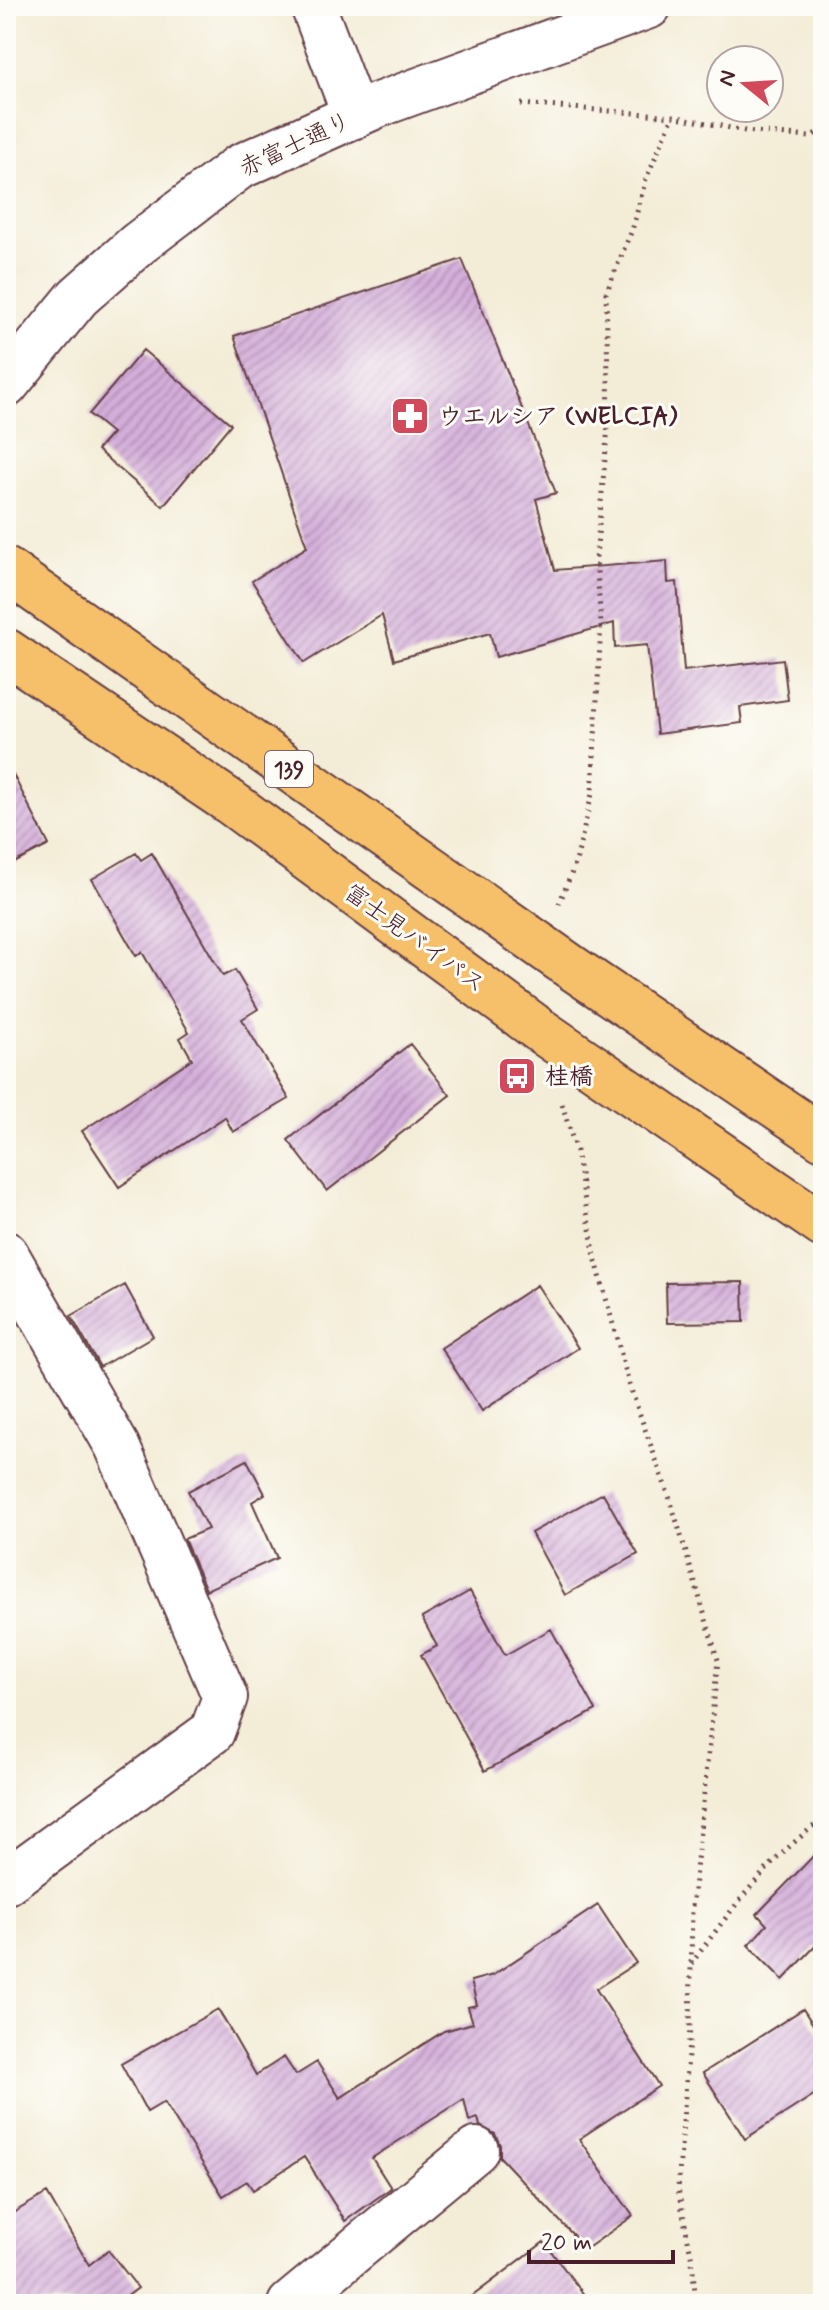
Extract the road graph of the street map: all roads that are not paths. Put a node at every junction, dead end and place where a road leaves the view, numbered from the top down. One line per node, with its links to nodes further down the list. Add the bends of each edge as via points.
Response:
1 (313, 6): 3 (street)
2 (649, 6): 3 (street, 赤富士通り)
3 (355, 116): 4 (street, 赤富士通り, via 239,167 138,244 78,297)
4 (6, 385)
5 (6, 570): 7 (highway, 139)
6 (6, 651): 8 (highway, 富士見バイパス / 139, via 230,802 541,1031)
7 (823, 1138)
8 (823, 1225)
9 (6, 1254): 10 (street, via 117,1446 225,1697 212,1732)
10 (6, 1882)
11 (476, 2150): 12 (street)
12 (290, 2304)

